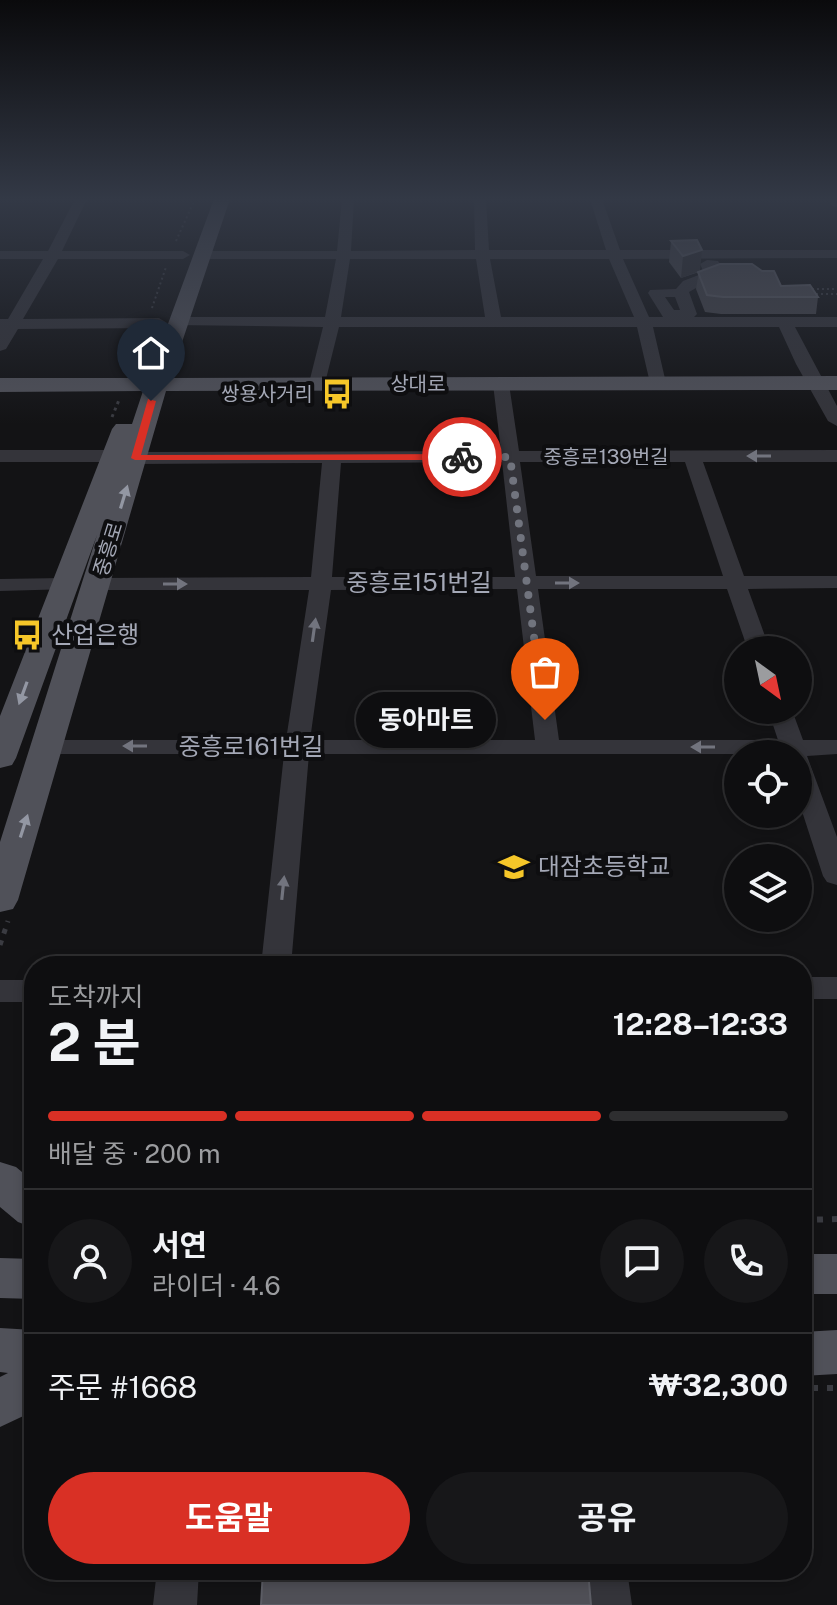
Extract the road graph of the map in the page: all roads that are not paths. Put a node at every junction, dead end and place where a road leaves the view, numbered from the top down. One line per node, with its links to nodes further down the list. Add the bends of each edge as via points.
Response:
1 (40, 274): 16 (street)
2 (179, 274): 10 (main road, 중흥로)
3 (342, 274): 11 (street)
4 (485, 274): 14 (street)
5 (623, 274): 8 (street)
6 (711, 274): 7 (street, via 688,284)
7 (682, 293): 9 (street, via 655,293); 9 (street, via 689,314 669,315)
8 (635, 302): 9 (street); 15 (street)
9 (661, 302)
10 (162, 322): 11 (street); 16 (street); 18 (main road, 중흥로)
11 (333, 322): 14 (street); 19 (street)
12 (785, 322): 13 (street); 15 (street); 22 (street)
13 (837, 322)
14 (494, 323): 15 (street)
15 (644, 323): 20 (street)
16 (6, 324): 17 (street)
17 (0, 346)
18 (139, 382): 19 (main road, 상대로); 23 (main road, 상대로); 28 (main road, 중흥로)
19 (317, 383): 21 (main road, 상대로)
20 (658, 383): 21 (main road, 상대로); 22 (main road, 상대로)
21 (501, 384): 30 (street)
22 (826, 384): 24 (street)
23 (0, 385)
24 (837, 421)
25 (0, 456): 28 (street, 중흥로139번길)
26 (692, 456): 27 (street, 중흥로139번길, one-way to 26); 30 (street, 중흥로139번길); 33 (street)
27 (837, 456)
28 (124, 457): 29 (street, 중흥로139번길); 34 (main road, 중흥로); 35 (main road, 중흥로, one-way to 28)
29 (332, 457): 30 (street, 중흥로139번길); 36 (street)
30 (510, 457): 32 (street)
31 (837, 582): 33 (street, 중흥로151번길)
32 (526, 583): 33 (street, 중흥로151번길, one-way to 33); 36 (street, 중흥로151번길); 41 (street)
33 (735, 583): 38 (street)
34 (63, 584): 37 (street); 43 (main road, 중흥로, one-way to 43)
35 (97, 584): 36 (street, 중흥로151번길, one-way to 36); 39 (main road, 중흥로)
36 (321, 584): 40 (street, one-way to 36)
37 (0, 585)
38 (754, 636)
39 (49, 747): 40 (street, 중흥로161번길, one-way to 39); 48 (main road, 중흥로, one-way to 39)
40 (297, 747): 41 (street, 중흥로161번길); 49 (street, one-way to 40)
41 (548, 747): 45 (street, 중흥로161번길, one-way to 41)
42 (837, 747): 44 (street, 중흥로161번길)
43 (1, 751)
44 (812, 751)
45 (724, 752)
46 (812, 802): 47 (street)
47 (837, 876)
48 (0, 900)
49 (277, 956)
50 (812, 988): 51 (street)
51 (837, 988)
52 (0, 991): 53 (street)
53 (24, 991)
54 (0, 1180): 55 (main road)
55 (24, 1200)
56 (812, 1274): 57 (main road)
57 (837, 1274)
58 (0, 1278): 59 (main road)
59 (24, 1279)
60 (0, 1350): 61 (main road)
61 (24, 1351)
62 (837, 1352): 63 (main road)
63 (812, 1353)
64 (24, 1390): 65 (main road)
65 (0, 1403)
66 (177, 1580): 68 (street)
67 (607, 1580): 69 (street)
68 (175, 1605)
69 (610, 1605)

